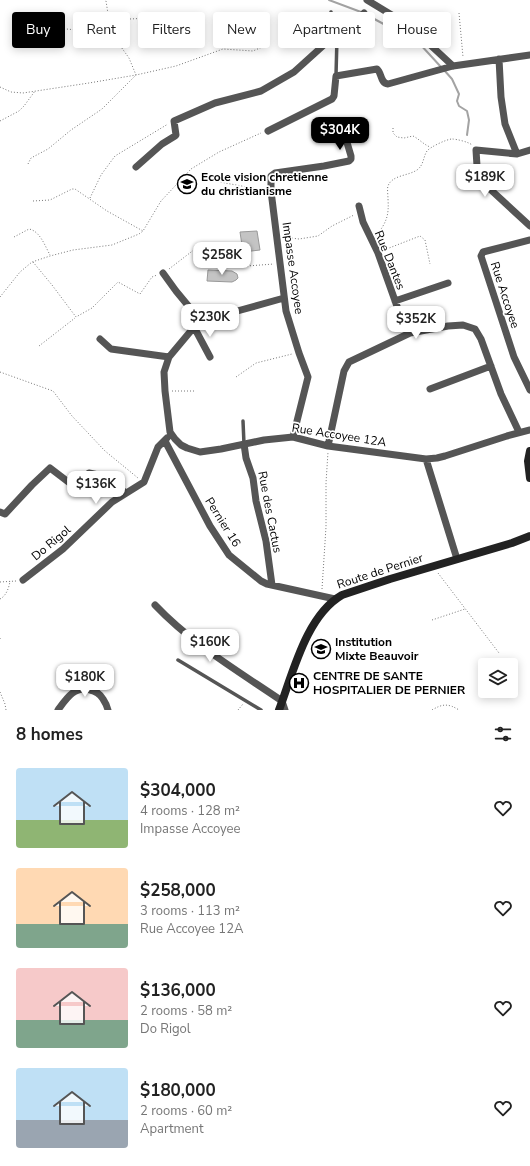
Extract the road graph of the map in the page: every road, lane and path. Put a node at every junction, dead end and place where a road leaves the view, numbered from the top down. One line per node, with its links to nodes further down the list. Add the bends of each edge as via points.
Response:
1 (105, 0): 3 (path)
2 (367, 0): 12 (street, via 412,28)
3 (108, 12)
4 (460, 13): 11 (path)
5 (122, 48): 13 (path)
6 (260, 48): 13 (path, via 253,51 223,49 176,66)
7 (321, 48): 18 (street, via 294,72 261,91 215,104)
8 (337, 48): 14 (lane)
9 (530, 55): 10 (street)
10 (500, 59): 11 (street); 25 (street, via 501,97 506,124)
11 (464, 64): 12 (street)
12 (453, 66): 14 (street, via 388,84 383,82 377,69)
13 (136, 75): 16 (path); 26 (path, via 102,110 48,149 31,158)
14 (336, 76): 21 (street, via 332,99)
15 (0, 86): 16 (path, via 11,92)
16 (35, 91): 17 (path, via 24,106)
17 (0, 121)
18 (174, 121): 27 (street, via 176,135); 30 (path, via 115,156 101,175)
19 (393, 128): 22 (path, via 393,133 397,137 413,136)
20 (343, 129): 29 (street, Impasse Accoyee, via 351,159 349,161 275,172 271,176)
21 (268, 131): 34 (path, via 219,152 190,169 161,201)
22 (430, 147): 23 (path, via 451,139 469,142); 38 (path, via 418,169 395,178 388,186 388,216)
23 (476, 150): 25 (street); 33 (street, via 477,166 491,190)
24 (530, 150): 25 (street)
25 (517, 154)
26 (28, 164)
27 (136, 167)
28 (208, 179): 29 (path)
29 (271, 191): 36 (street, Impasse Accoyee)
30 (90, 198): 31 (path, via 72,189 50,200); 34 (path, via 107,211)
31 (33, 201)
32 (359, 210): 36 (path, via 356,215 318,236 299,239); 38 (street, Rue Dantes)
33 (530, 226)
34 (143, 231): 40 (path, via 112,245)
35 (14, 237): 40 (path, via 29,229 34,230)
36 (277, 238): 42 (street, Impasse Accoyee)
37 (530, 240): 62 (street, Rue Accoyee, via 483,252 481,256 514,357)
38 (372, 241): 39 (street, Rue Dantes)
39 (378, 253): 43 (path, via 420,236 426,240); 48 (street, Rue Dantes)
40 (50, 256): 41 (path)
41 (32, 262): 46 (path, via 20,272); 49 (path)
42 (280, 264): 44 (path, via 215,264 196,249); 47 (street, Impasse Accoyee)
43 (430, 264)
44 (163, 273): 49 (path, via 152,277 140,294 118,282 92,308); 50 (street)
45 (448, 283): 48 (street)
46 (0, 297)
47 (284, 298): 50 (street, via 230,313 217,312); 55 (street, Impasse Accoyee)
48 (395, 301): 52 (street, Rue Dantes)
49 (76, 317): 54 (path)
50 (200, 320): 51 (street)
51 (194, 327): 56 (street); 57 (street)
52 (410, 334): 58 (street, via 448,326 463,325 475,329); 72 (street, via 349,362 344,371)
53 (100, 339): 56 (street, via 111,349)
54 (39, 346)
55 (299, 353): 60 (path, via 256,363); 69 (street, Impasse Accoyee, via 308,377)
56 (169, 357): 63 (street, via 164,372)
57 (210, 357)
58 (491, 366): 61 (street); 68 (street)
59 (0, 372): 76 (path, via 53,391 72,416 105,451)
60 (236, 377)
61 (430, 389)
62 (530, 390)
63 (165, 391): 64 (path); 67 (street)
64 (195, 391)
65 (243, 421): 71 (lane)
66 (530, 430): 68 (street, Rue Accoyee 12A)
67 (170, 432): 70 (street); 71 (street, Rue Accoyee 12A, via 181,445 200,452)
68 (519, 432): 74 (street, Rue Accoyee 12A, via 445,456)
69 (293, 437): 71 (street, Rue Accoyee 12A); 72 (street, Rue Accoyee 12A)
70 (165, 441): 76 (street, via 158,447); 85 (street, Pernier 16, via 210,526 229,555 261,581)
71 (244, 444): 85 (street, Rue des Cactus, via 266,541)
72 (328, 446): 74 (street, Rue Accoyee 12A); 86 (path)
73 (530, 451): 75 (street)
74 (426, 459): 80 (street)
75 (530, 478)
76 (144, 482): 77 (street, Do Rigol)
77 (126, 493): 78 (street, via 103,476 89,473 71,484 50,468 5,514); 82 (street, Do Rigol, via 112,502 63,549)
78 (0, 512)
79 (530, 536): 80 (street, Route de Pernier)
80 (457, 559): 81 (street, Route de Pernier)
81 (433, 566): 88 (street, Route de Pernier, via 376,583); 90 (path)
82 (23, 580): 83 (path)
83 (10, 581): 84 (path); 87 (path, via 3,598)
84 (0, 582)
85 (272, 585): 86 (street, Pernier 16)
86 (322, 596): 88 (street, Pernier 16)
87 (0, 599)
88 (335, 599): 96 (street, Route de Pernier, via 328,604 308,635)
89 (154, 605): 96 (street, via 194,640)
90 (465, 609): 91 (path); 92 (path)
91 (432, 620)
92 (499, 653)
93 (178, 660): 95 (lane)
94 (0, 692): 97 (path)
95 (246, 700): 100 (path); 101 (lane)
96 (282, 701): 102 (street, Route de Pernier); 103 (street)
97 (6, 710)
98 (58, 710): 99 (street, via 73,692 83,688 102,697)
99 (108, 710)
100 (238, 710)
101 (261, 710)
102 (279, 710)
103 (285, 710)
104 (432, 710): 105 (path, via 440,705 452,706)
105 (459, 710)

